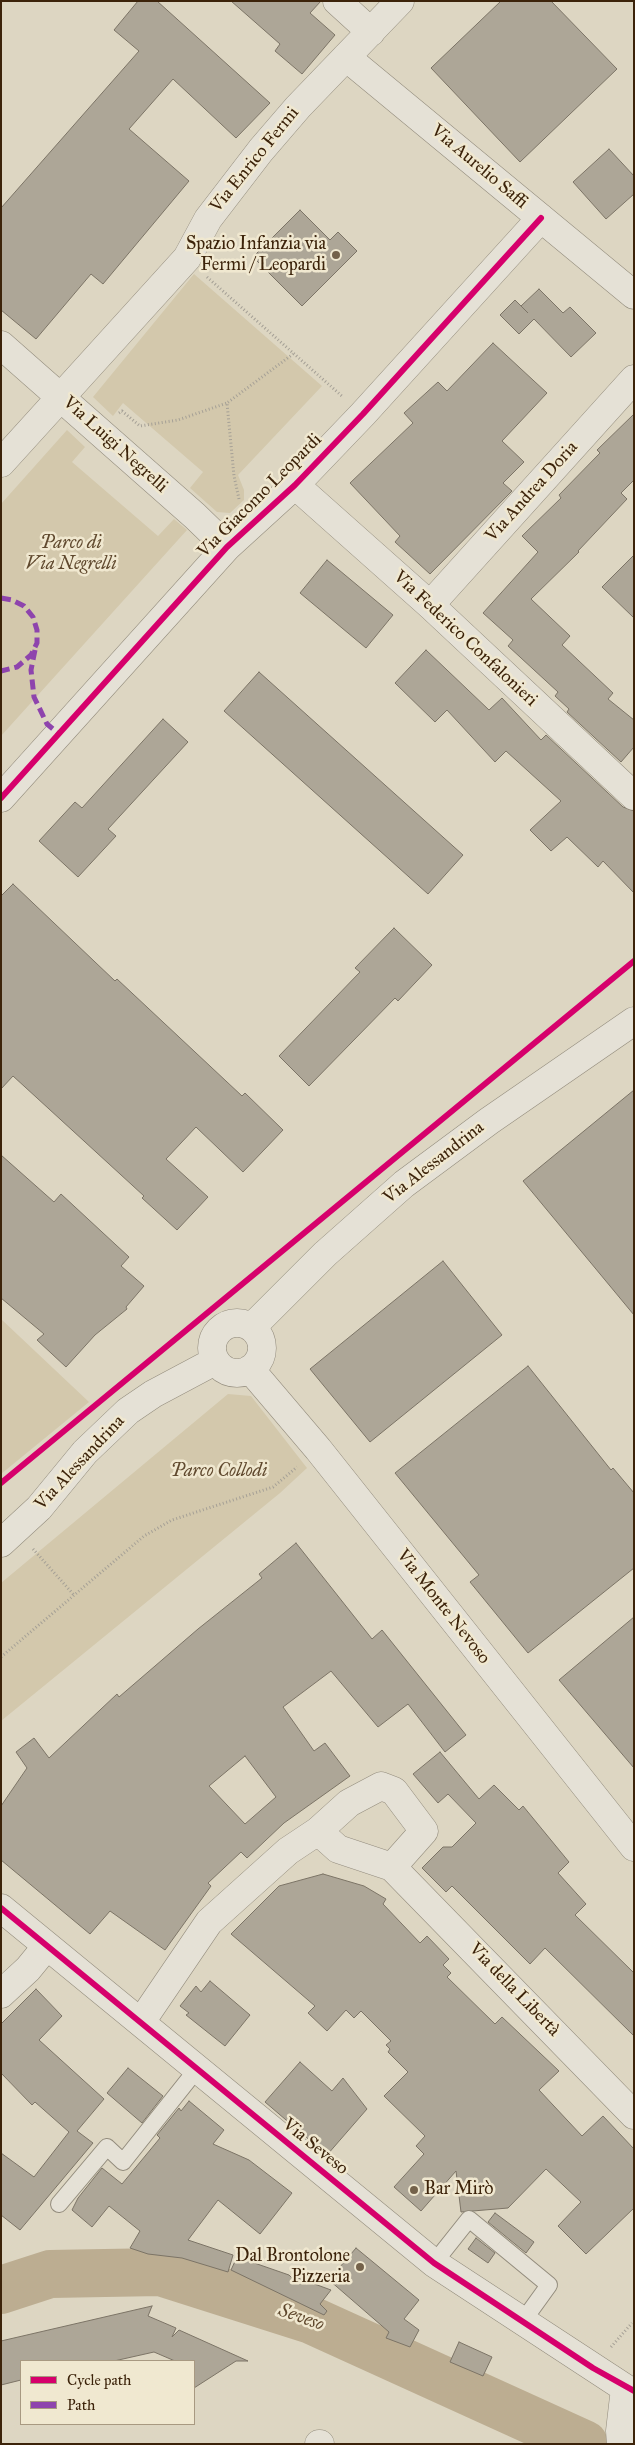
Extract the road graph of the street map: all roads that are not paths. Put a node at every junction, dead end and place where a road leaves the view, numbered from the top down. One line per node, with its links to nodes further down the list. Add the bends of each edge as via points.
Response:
1 (337, 1): 3 (street)
2 (400, 1): 3 (street, Via Enrico Fermi)
3 (371, 32): 4 (street, Via Enrico Fermi)
4 (346, 57): 5 (street, Via Aurelio Saffi); 9 (street, Via Enrico Fermi, via 261,150 208,219 186,258)
5 (541, 218): 6 (street, Via Aurelio Saffi); 11 (street, Via Giacomo Leopardi)
6 (634, 295)
7 (1, 345): 9 (street, Via Luigi Negrelli)
8 (634, 379): 13 (street, Via Andrea Doria)
9 (61, 396): 10 (street, Via Enrico Fermi); 12 (street, Via Luigi Negrelli)
10 (1, 463)
11 (295, 485): 12 (street, Via Giacomo Leopardi); 13 (street, Via Federico Confalonieri)
12 (227, 547): 15 (street, Via Giacomo Leopardi)
13 (430, 605): 14 (street, Via Federico Confalonieri)
14 (634, 796)
15 (1, 798)
16 (634, 1022): 17 (street, Via Alessandrina, via 489,1121 404,1184 325,1254)
17 (252, 1327): 18 (street, via 235,1322 220,1329 212,1344); 19 (street, via 261,1340 262,1348)
18 (215, 1361): 19 (street, via 235,1373); 20 (street, Via Alessandrina, via 128,1411 85,1452 39,1508)
19 (250, 1369): 22 (street, Via Monte Nevoso, via 318,1449)
20 (9, 1536)
21 (318, 1831): 23 (street, Via della Libertà, via 338,1849); 23 (street, via 349,1803 381,1786 394,1791 424,1831); 27 (street, via 288,1851 208,1922)
22 (634, 1847)
23 (392, 1867): 29 (street, Via della Libertà)
24 (1, 1908): 25 (street, Via Seveso)
25 (46, 1947): 26 (street); 27 (street, Via Seveso)
26 (1, 1994)
27 (141, 2022): 28 (street, Via Seveso)
28 (197, 2070): 30 (lane, via 123,2162 107,2147); 31 (street, Via Seveso)
29 (634, 2115)
30 (59, 2204)
31 (434, 2262): 32 (street, Via Seveso); 32 (lane, via 469,2219 549,2285)
32 (523, 2321): 33 (street, Via Seveso)
33 (631, 2388): 34 (street)
34 (620, 2438)

